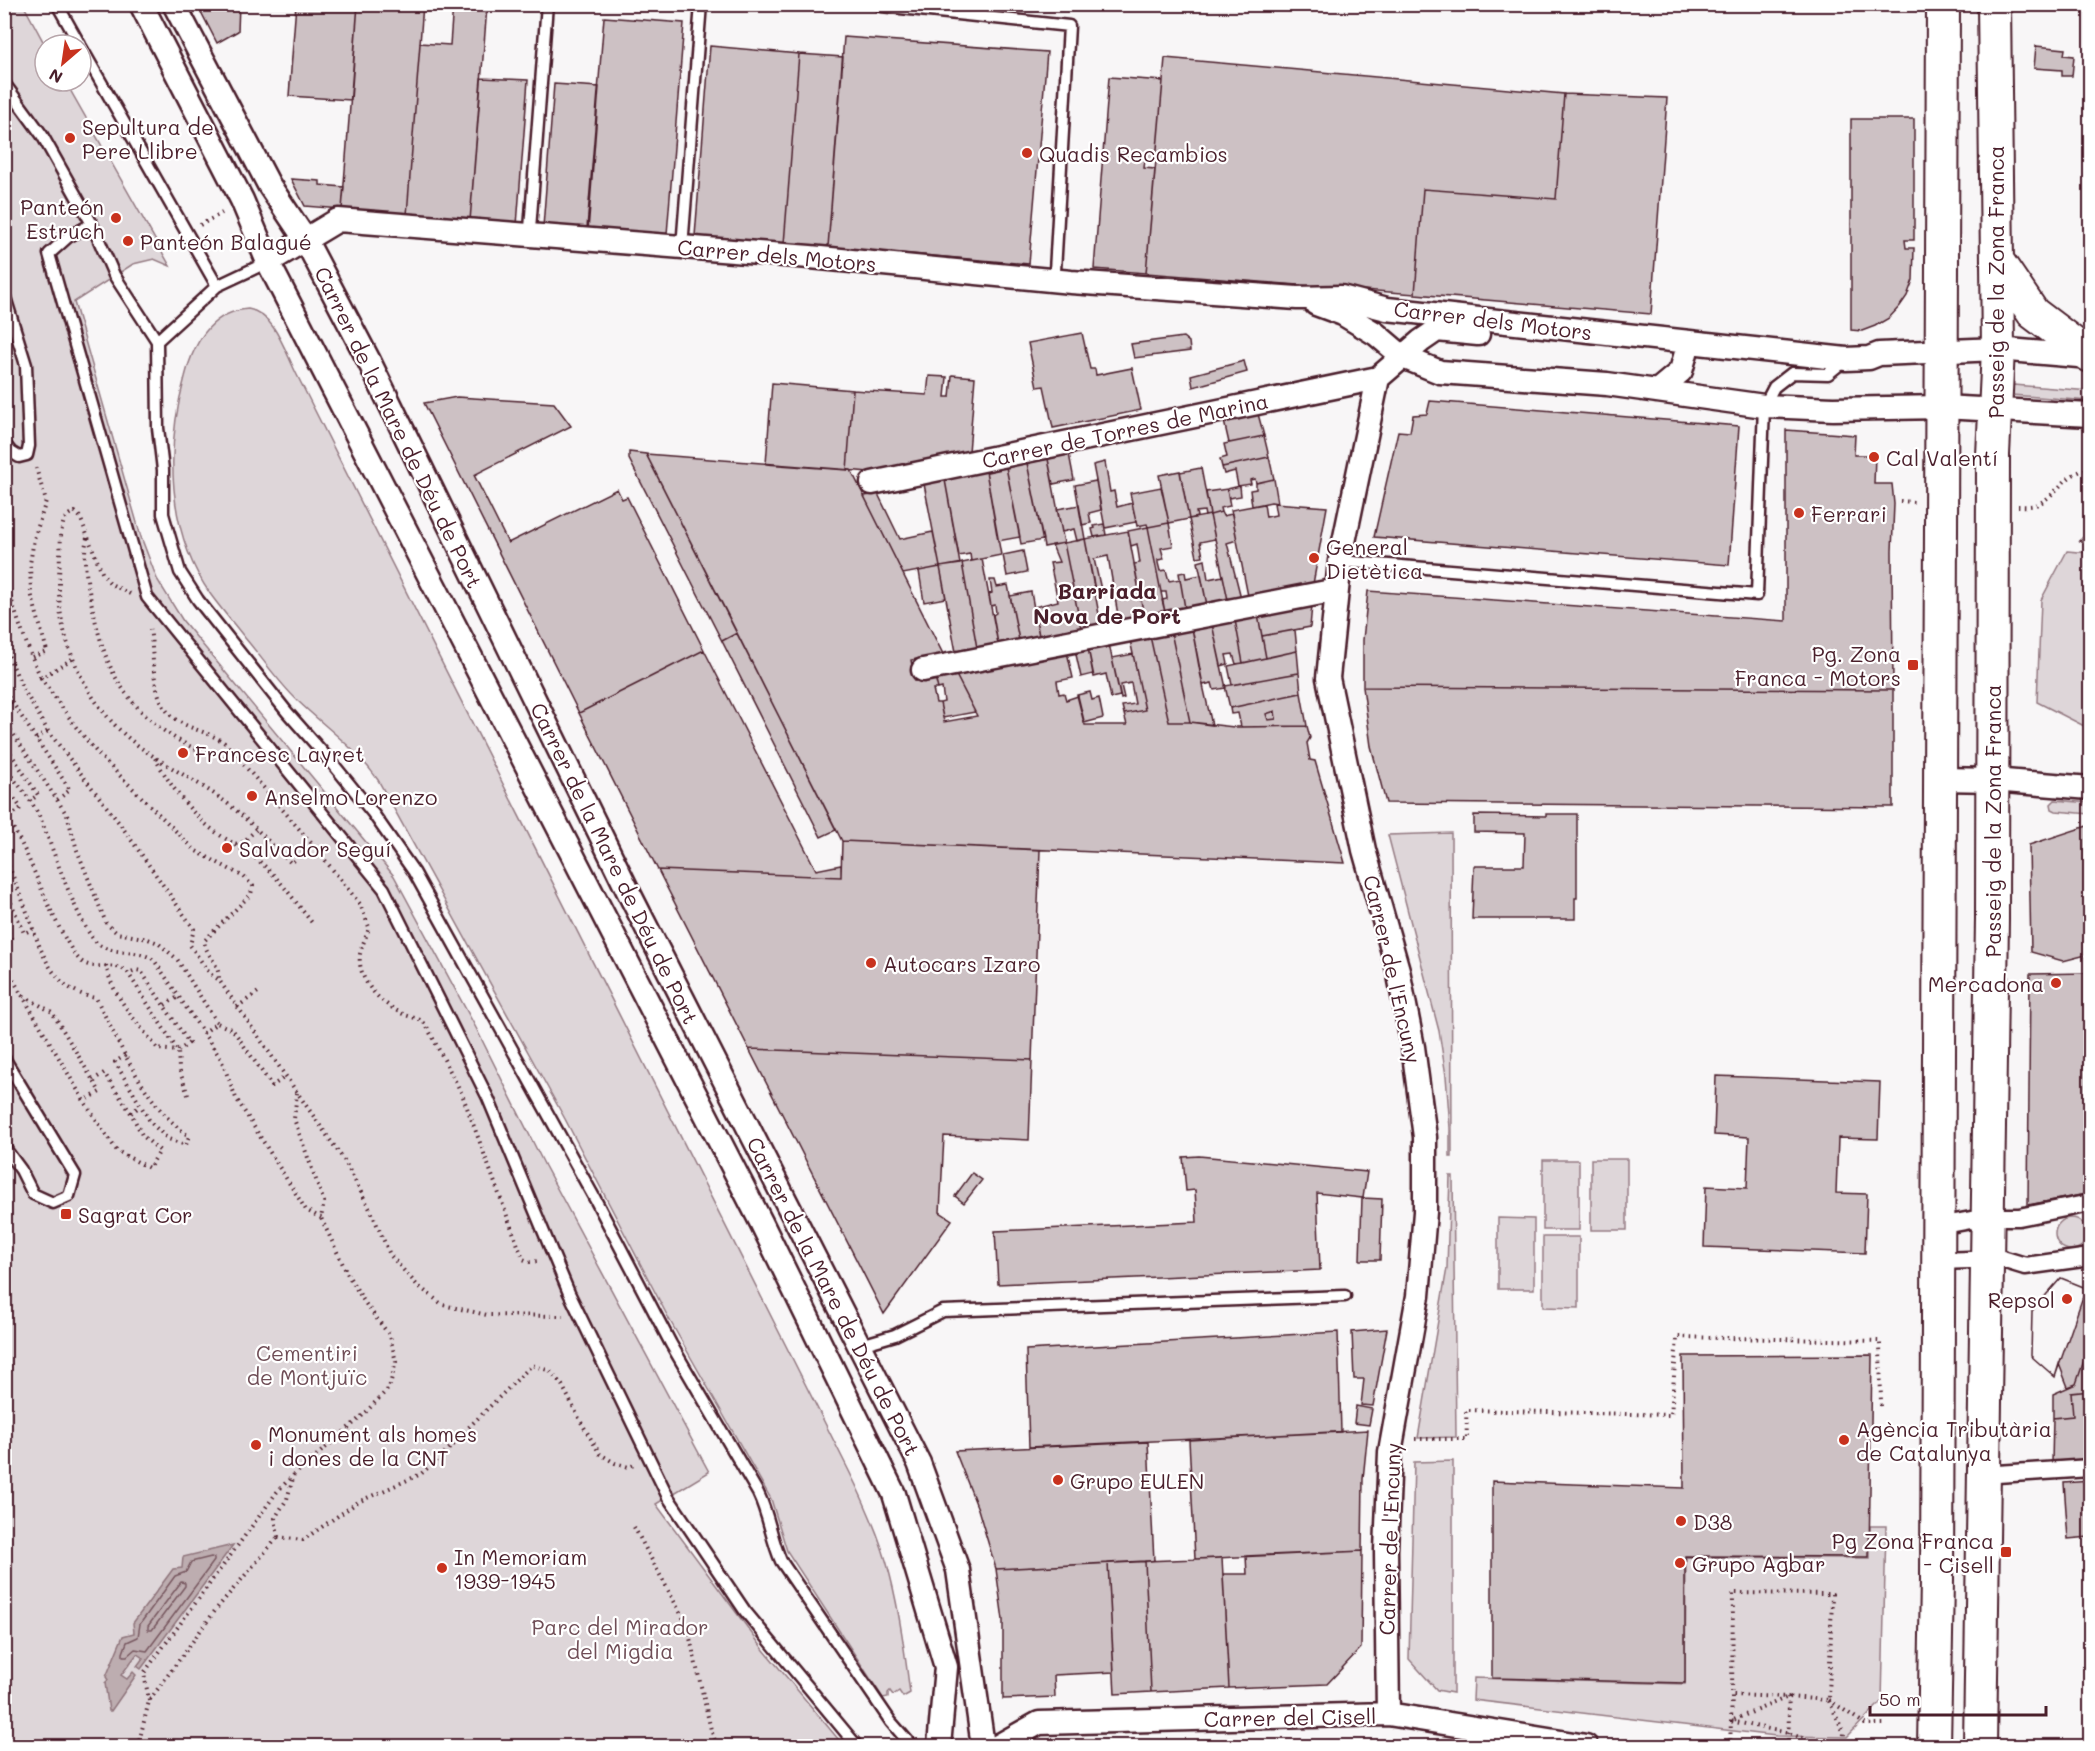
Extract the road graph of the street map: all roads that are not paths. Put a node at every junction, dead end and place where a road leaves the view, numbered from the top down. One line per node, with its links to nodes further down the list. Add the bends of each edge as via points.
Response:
1 (57, 4): 9 (lane)
2 (141, 4): 17 (street, Carrer de la Mare de Déu de Port, via 242,200)
3 (174, 4): 14 (street, Carrer de la Mare de Déu de Port, via 269,185)
4 (547, 4): 13 (lane)
5 (701, 4): 15 (lane)
6 (1943, 4): 26 (main road)
7 (1994, 4): 16 (main road, Passeig de la Zona Franca)
8 (881, 6): 18 (lane, via 1069,26)
9 (73, 33)
10 (93, 69): 19 (lane)
11 (4, 83): 12 (lane, via 42,135)
12 (92, 224): 23 (lane, via 114,275); 57 (lane, via 68,237 49,254 147,597 384,890 488,1098 579,1313 668,1497 745,1611)
13 (532, 235): 14 (street, Carrer dels Motors, via 338,220); 15 (street, Carrer dels Motors)
14 (305, 239): 17 (street, Carrer dels Motors); 53 (street, Carrer de la Mare de Déu de Port, via 368,359 629,893)
15 (682, 247): 18 (street, Carrer dels Motors)
16 (1997, 260): 25 (main road, Passeig de la Zona Franca); 28 (main road, via 2033,313)
17 (268, 262): 19 (lane); 59 (street, Carrer de la Mare de Déu de Port, via 761,1222 894,1494 946,1667)
18 (1052, 280): 21 (street, Carrer dels Motors)
19 (217, 286): 23 (lane)
20 (4, 294): 36 (lane, via 26,365 27,454 19,457)
21 (1297, 298): 22 (street, Carrer dels Motors, via 1341,297 1387,309); 27 (street, Carrer dels Motors, via 1343,314 1376,334)
22 (1504, 322): 24 (street, Carrer dels Motors); 27 (street, via 1491,335 1437,330)
23 (157, 341): 58 (lane, via 163,514 180,572 287,712 372,812 414,872 595,1199 670,1344 758,1493 781,1561 891,1722)
24 (1689, 342): 29 (street, Carrer dels Motors); 31 (street, via 1681,371)
25 (1998, 349): 26 (street, Carrer dels Motors); 28 (street); 34 (main road, Passeig de la Zona Franca)
26 (1942, 350): 29 (street, Carrer dels Motors); 33 (main road)
27 (1402, 357): 30 (street); 31 (street, Carrer dels Motors, via 1440,372)
28 (2091, 357)
29 (1846, 359): 32 (lane, via 1828,374 1792,373 1774,387)
30 (1378, 378): 37 (street, Carrer de Torres de Marina); 38 (street, Carrer de l'Encuny)
31 (1658, 391): 32 (street, Carrer dels Motors)
32 (1764, 406): 33 (street, Carrer dels Motors); 38 (lane, via 1757,595)
33 (1942, 407): 34 (street); 41 (main road)
34 (1994, 409): 35 (street); 42 (main road, Passeig de la Zona Franca)
35 (2091, 415)
36 (4, 443)
37 (872, 483)
38 (1340, 561): 39 (street, Carrer de l'Encuny)
39 (1337, 590): 40 (street); 56 (street, Carrer de l'Encuny, via 1328,678 1364,850 1398,970 1425,1137 1425,1212 1418,1296 1389,1452)
40 (923, 670)
41 (1941, 779): 42 (street); 48 (main road)
42 (1993, 780): 43 (street); 47 (main road, Passeig de la Zona Franca)
43 (2091, 788)
44 (4, 1058): 45 (lane, via 75,1175 69,1196 53,1203 33,1194)
45 (4, 1147)
46 (2091, 1203): 47 (street, via 2019,1217)
47 (1987, 1217): 48 (street); 50 (main road, Passeig de la Zona Franca)
48 (1939, 1226): 51 (main road)
49 (2091, 1257): 50 (street, via 2025,1266)
50 (1986, 1259): 51 (street); 64 (main road, Passeig de la Zona Franca)
51 (1938, 1261): 63 (main road)
52 (1345, 1296): 53 (lane, via 943,1311 895,1335)
53 (861, 1346): 60 (street, Carrer de la Mare de Déu de Port, via 919,1462 958,1570)
54 (2091, 1468): 55 (street)
55 (1997, 1474)
56 (1388, 1714): 61 (street, Carrer del Cisell, via 1039,1723); 62 (street, Carrer del Cisell)
57 (857, 1746)
58 (912, 1746)
59 (939, 1746)
60 (983, 1746)
61 (998, 1746)
62 (1586, 1746)
63 (1934, 1746)
64 (1980, 1746)

